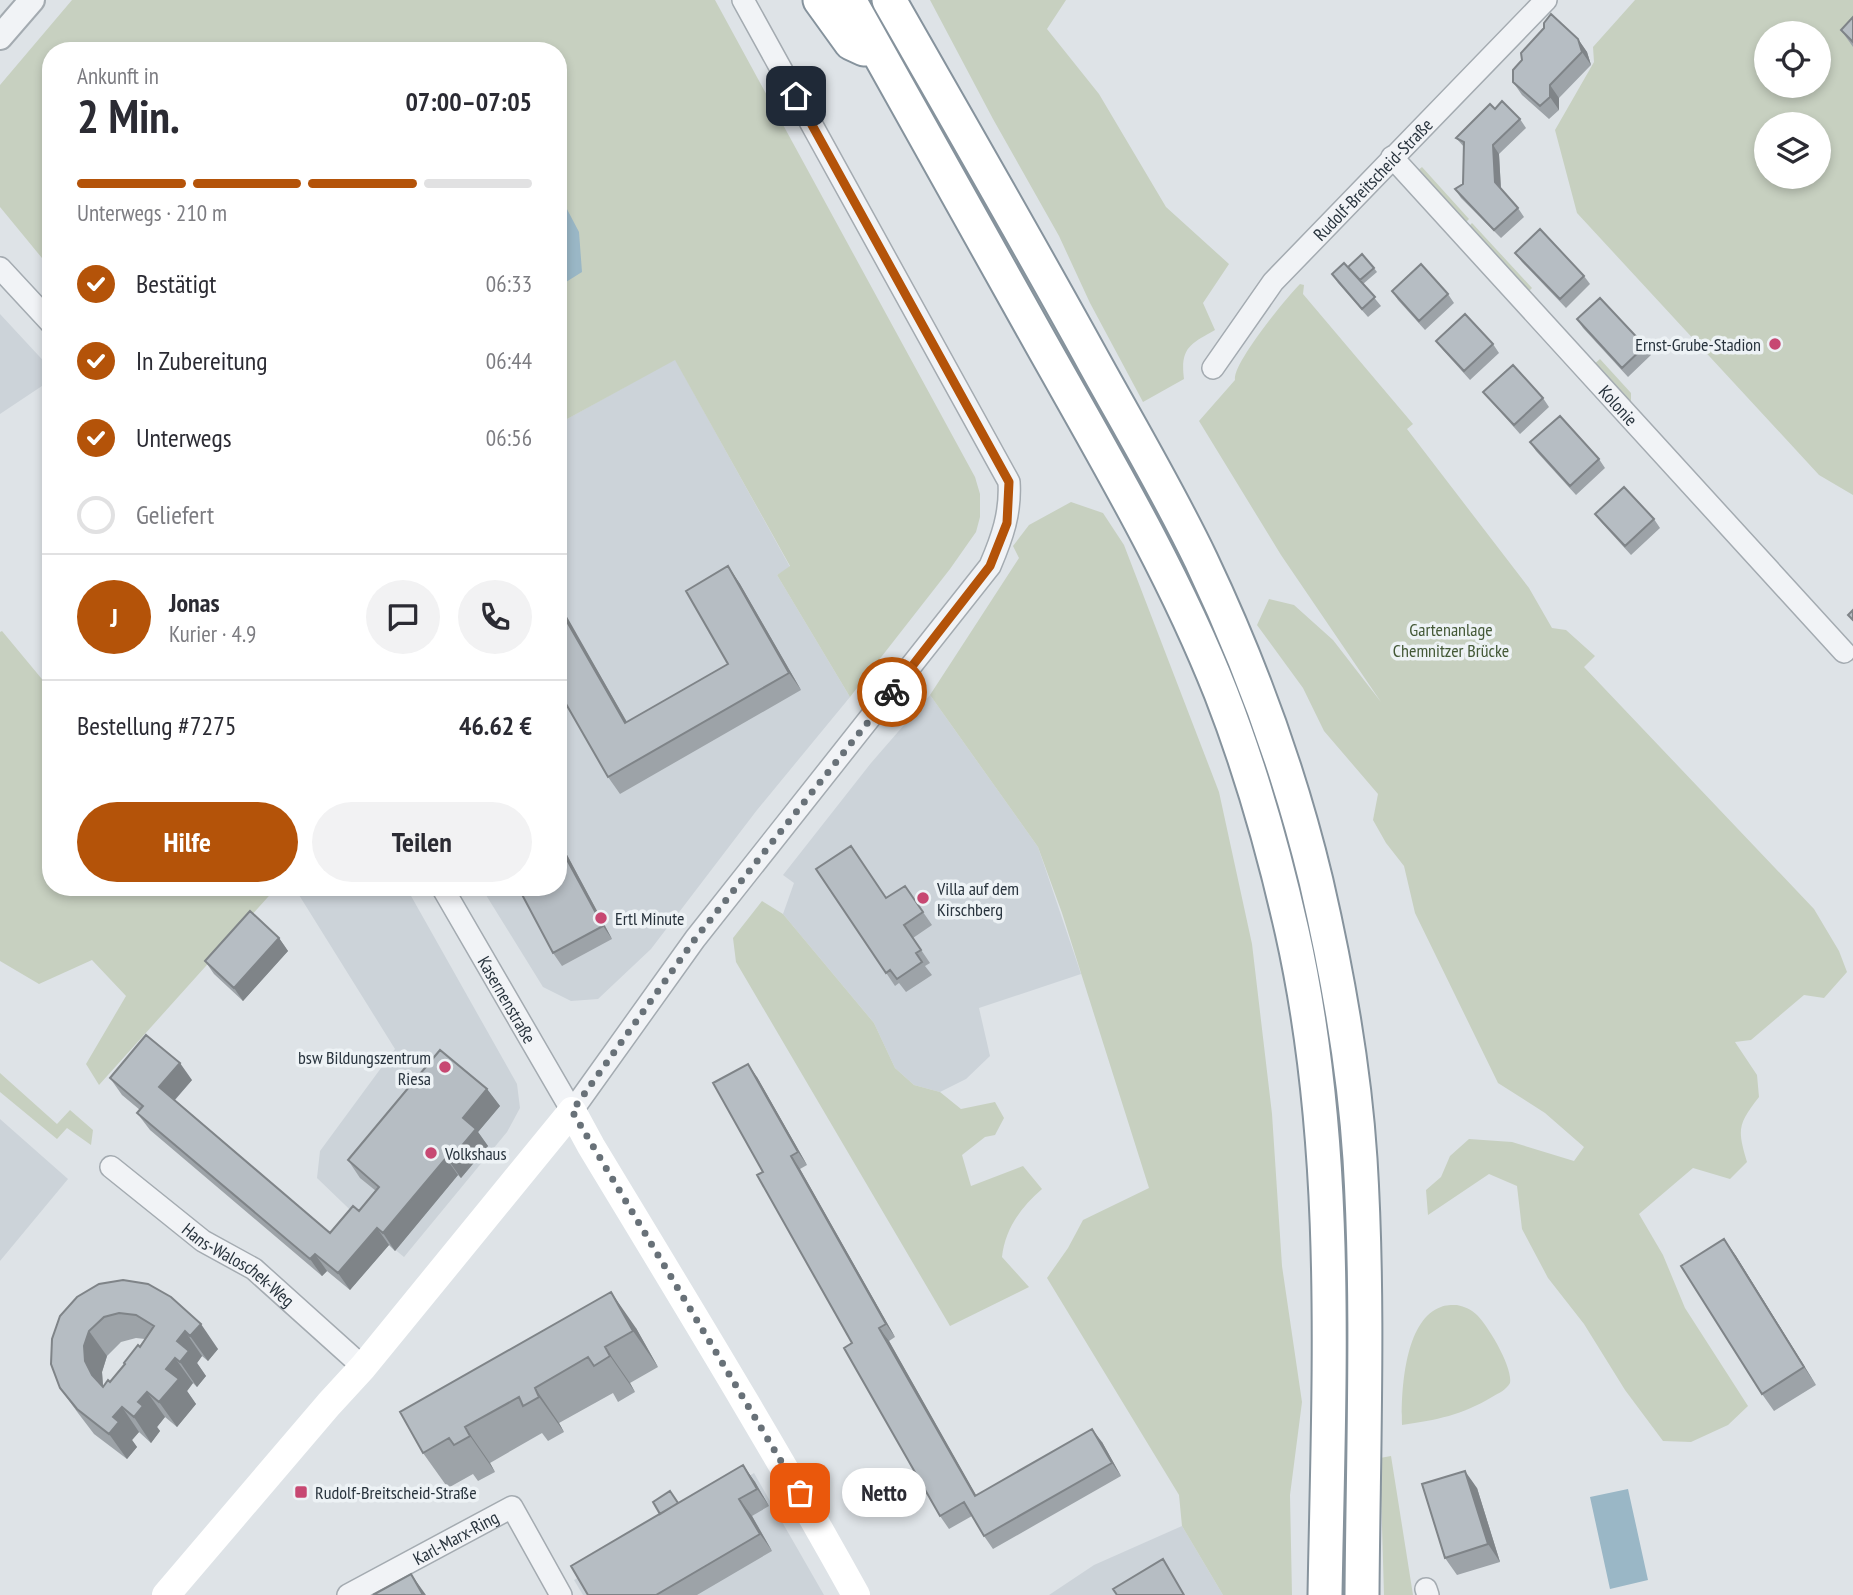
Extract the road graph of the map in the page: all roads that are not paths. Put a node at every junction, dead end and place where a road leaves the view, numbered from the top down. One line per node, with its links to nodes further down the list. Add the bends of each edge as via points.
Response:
1 (32, 0): 7 (street)
2 (743, 0): 15 (street, via 1009,482 1007,523 990,566 695,939)
3 (820, 0): 8 (highway, via 851,43)
4 (849, 0): 8 (highway)
5 (890, 0): 23 (highway, via 1201,561 1246,667 1298,813 1336,982 1360,1154)
6 (1546, 0): 9 (street, Rudolf-Breitscheid-Straße)
7 (0, 37)
8 (881, 56): 22 (highway, via 1109,463 1167,576 1220,692 1269,843 1301,983 1325,1161 1329,1246)
9 (1392, 157): 12 (street, Rudolf-Breitscheid-Straße, via 1273,282); 13 (street, Kolonie)
10 (0, 268): 11 (street)
11 (42, 313)
12 (1213, 369)
13 (1844, 652)
14 (447, 896): 15 (street, Kasernenstraße)
15 (572, 1111): 17 (main road); 21 (main road)
16 (111, 1167): 17 (street, Hans-Waloschek-Weg, via 203,1241 254,1269)
17 (363, 1367): 18 (main road)
18 (166, 1595)
19 (348, 1595): 20 (street, Karl-Marx-Ring, via 512,1507)
20 (561, 1595)
21 (856, 1595)
22 (1325, 1595)
23 (1362, 1595)

